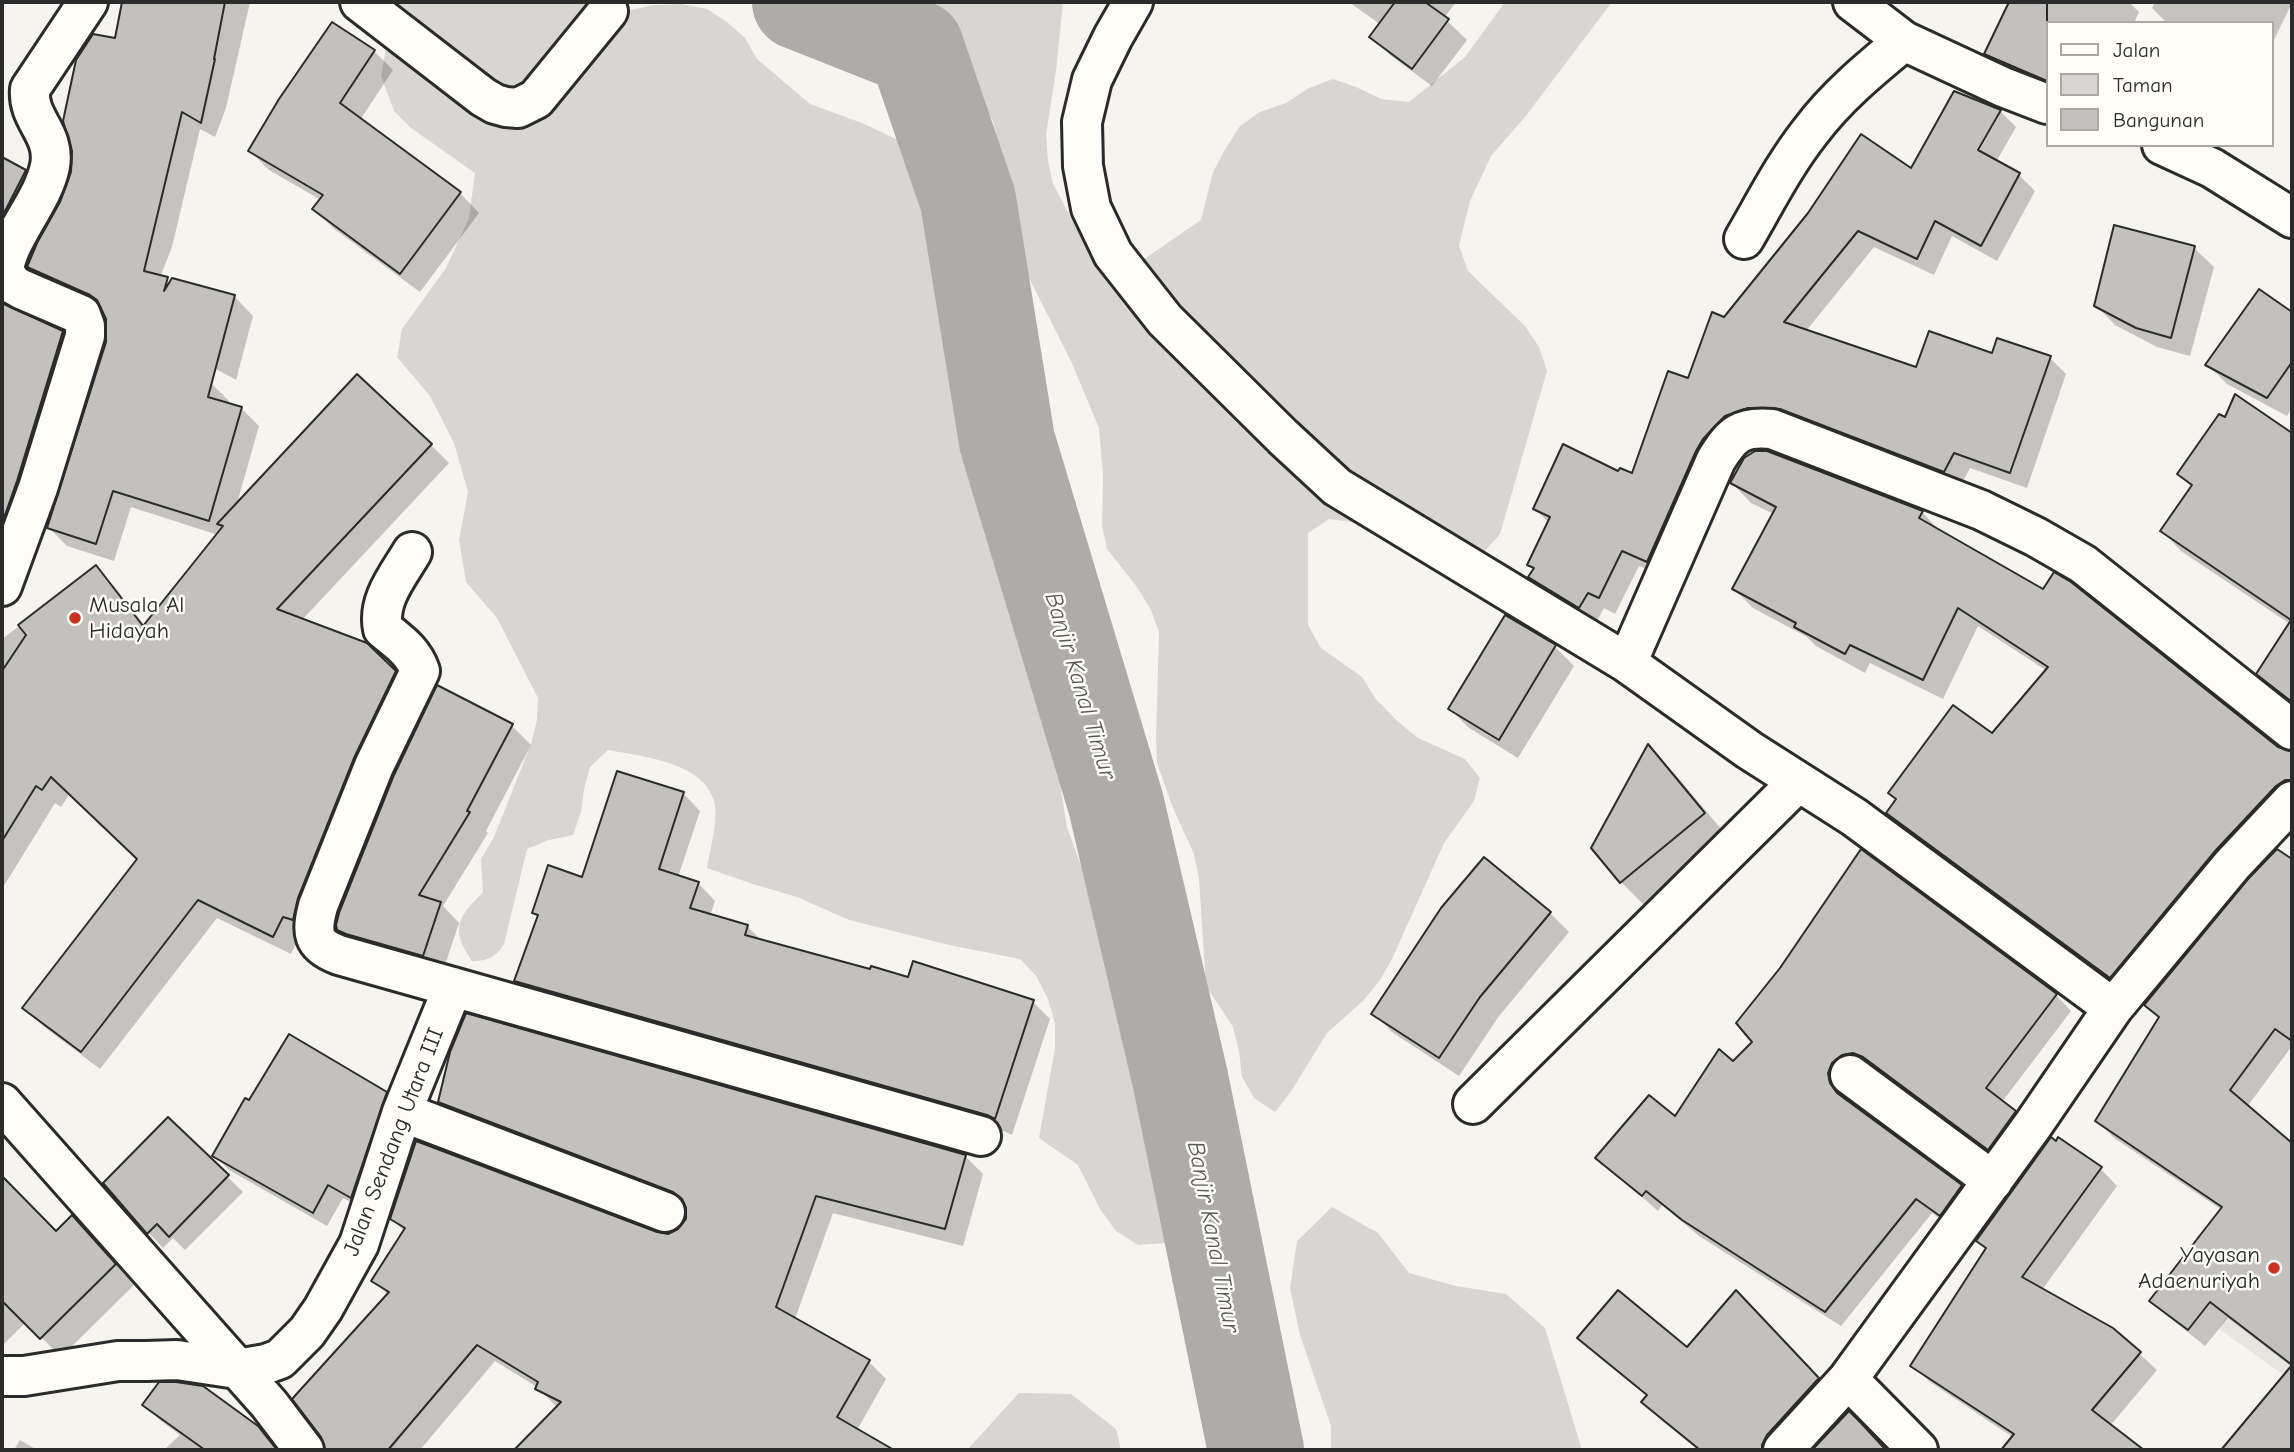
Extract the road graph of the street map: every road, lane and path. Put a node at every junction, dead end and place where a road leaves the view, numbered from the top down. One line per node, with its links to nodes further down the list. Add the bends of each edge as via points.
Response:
1 (88, 2): 12 (street, via 30,89 31,110 50,144 49,170 4,271 12,284 81,315 85,336)
2 (360, 2): 5 (street, via 483,97 518,108 536,99)
3 (1133, 2): 13 (street, via 1092,80 1082,122 1083,166 1091,208 1112,254 1165,320 1338,488)
4 (1853, 2): 6 (street)
5 (608, 11)
6 (1904, 41): 7 (street); 10 (street, via 1857,80 1810,132)
7 (2046, 104)
8 (2166, 147): 9 (street, via 2212,168)
9 (2292, 218)
10 (1744, 239)
11 (412, 552): 17 (street, via 385,597 380,616 383,629 405,646 420,671 374,766 318,906 314,929 320,945 329,951)
12 (2, 586)
13 (1628, 663): 14 (street, via 1727,442 1739,432 1772,429 1982,510 2083,564); 15 (street)
14 (2292, 730)
15 (1798, 782): 18 (street, via 1854,817); 21 (street)
16 (2292, 802): 18 (street, via 2232,865)
17 (453, 987): 22 (street, Jalan Sendang Utara III); 23 (street)
18 (2113, 1008): 24 (street)
19 (1850, 1075): 24 (street)
20 (2, 1102): 26 (street)
21 (1474, 1104)
22 (402, 1112): 25 (street); 26 (street, Jalan Sendang Utara III, via 359,1244 323,1309 280,1359)
23 (981, 1136)
24 (1993, 1181): 28 (street)
25 (665, 1212)
26 (237, 1369): 27 (street, Jalan Sendang Utara III, via 177,1360 136,1361); 29 (street)
27 (2, 1376)
28 (1848, 1379): 30 (street); 31 (street)
29 (304, 1450)
30 (1783, 1450)
31 (1918, 1450)

